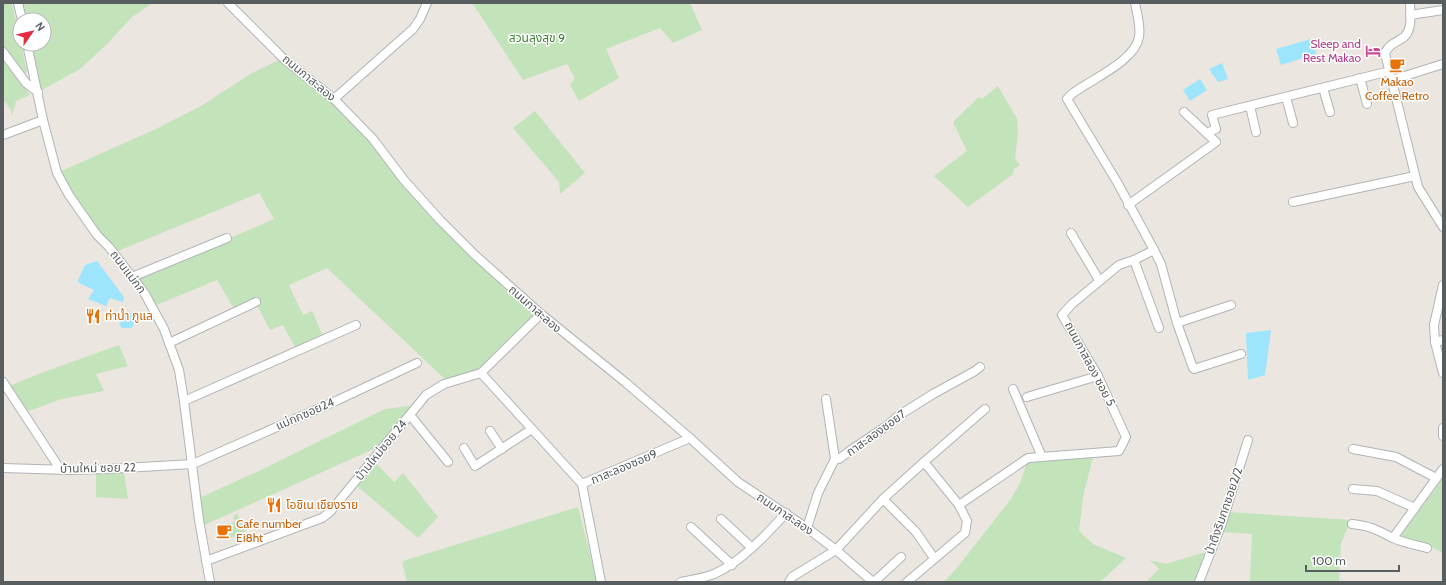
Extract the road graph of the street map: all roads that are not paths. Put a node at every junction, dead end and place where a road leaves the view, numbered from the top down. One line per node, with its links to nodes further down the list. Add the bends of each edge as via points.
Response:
1 (228, 3): 16 (street, ถนนกาสะลอง, via 283,58)
2 (427, 3): 16 (street, via 413,29)
3 (1135, 3): 28 (street, via 1140,30 1137,45 1116,66 1067,99)
4 (1410, 3): 6 (street)
5 (1443, 10): 6 (street)
6 (1410, 15): 10 (street, via 1410,26 1406,36 1389,46 1385,53)
7 (3, 52): 14 (street, via 26,83)
8 (29, 52): 14 (street, ถนนแม่กก)
9 (1443, 64): 12 (street)
10 (1390, 71): 11 (street); 12 (street)
11 (1360, 78): 13 (street); 17 (street)
12 (1392, 80): 26 (street)
13 (1323, 88): 15 (street); 20 (street)
14 (38, 92): 21 (street, ถนนแม่กก)
15 (1286, 97): 18 (street); 22 (street)
16 (334, 99): 40 (street, ถนนกาสะลอง, via 373,139 404,180 440,220 475,256)
17 (1367, 104)
18 (1250, 106): 23 (street, via 1212,115 1216,129); 24 (street)
19 (1184, 112): 28 (street, via 1216,142)
20 (1330, 112)
21 (43, 120): 25 (street); 35 (street, ถนนแม่กก, via 57,173 69,195 97,235)
22 (1293, 123)
23 (1209, 132)
24 (1256, 132)
25 (3, 135)
26 (1415, 176): 27 (street); 29 (street, via 1418,187)
27 (1293, 202)
28 (1128, 205): 33 (street)
29 (1440, 216): 30 (street)
30 (1443, 227)
31 (1071, 233): 36 (street)
32 (227, 238): 35 (street)
33 (1154, 250): 34 (street, ถนนกาสลอง ซอย 5); 41 (street, via 1161,264)
34 (1134, 260): 36 (street, ถนนกาสลอง ซอย 5, via 1119,265); 43 (street)
35 (132, 277): 45 (street, ถนนแม่กก, via 164,328)
36 (1099, 280): 51 (street, ถนนกาสลอง ซอย 5, via 1062,315)
37 (1443, 287): 44 (street, via 1434,325)
38 (256, 302): 45 (street)
39 (1231, 305): 41 (street)
40 (541, 314): 49 (street, บ้านใหม่ซอย 24); 63 (street, ถนนกาสะลอง)
41 (1177, 323): 46 (street, via 1194,369)
42 (356, 325): 56 (street)
43 (1159, 328)
44 (1439, 341): 50 (street)
45 (169, 343): 56 (street, ถนนแม่กก, via 179,370)
46 (1241, 354)
47 (417, 363): 72 (street, แม่กกซอย24)
48 (980, 367): 69 (street, กาสะลองซอย7, via 898,416 839,459)
49 (481, 373): 58 (street, บ้านใหม่ซอย 24, via 435,389 426,395); 60 (street)
50 (1443, 373)
51 (1098, 376): 54 (street); 68 (street, ถนนกาสลอง ซอย 5, via 1126,438 1119,451)
52 (3, 382): 74 (street)
53 (1013, 389): 68 (street)
54 (1027, 397)
55 (826, 399): 69 (street)
56 (184, 401): 72 (street, ถนนแม่กก)
57 (985, 409): 71 (street)
58 (410, 415): 70 (street); 93 (street, บ้านใหม่ซอย 24, via 330,512 322,518)
59 (1443, 428): 62 (street)
60 (532, 429): 66 (street); 77 (street)
61 (490, 431): 66 (street)
62 (1443, 436)
63 (690, 438): 77 (street, กาสะลองซอย9); 82 (street, ถนนกาสะลอง, via 738,482)
64 (1248, 440): 101 (street, ป่าตึงริมกกซอย2/2, via 1222,523)
65 (464, 448): 66 (street, via 475,466)
66 (502, 449)
67 (1352, 449): 76 (street, via 1396,457)
68 (1042, 457): 80 (street, ถนนกาสลอง ซอย 5, via 1028,458)
69 (834, 460): 86 (street, กาสะลองซอย7, via 818,493)
70 (448, 462)
71 (924, 462): 79 (street); 80 (street)
72 (193, 464): 74 (street, บ้านใหม่ ซอย 22); 93 (street, ถนนแม่กก)
73 (3, 468): 74 (street, บ้านใหม่ ซอย 22)
74 (60, 469)
75 (1443, 469): 76 (street)
76 (1436, 478): 81 (street)
77 (582, 484): 96 (street, กาสะลองซอย9)
78 (1353, 489): 81 (street, via 1377,491)
79 (883, 499): 90 (street); 92 (street, via 916,532)
80 (959, 506): 92 (street, via 967,521 965,533)
81 (1415, 508): 87 (street)
82 (786, 513): 86 (street, ถนนกาสะลอง); 88 (street)
83 (721, 519): 88 (street)
84 (1352, 524): 87 (street, via 1381,530)
85 (691, 527): 94 (street)
86 (807, 528): 90 (street, ถนนกาสะลอง)
87 (1394, 538): 89 (street)
88 (751, 547): 94 (street)
89 (1427, 548)
90 (836, 550): 98 (street); 99 (street, ถนนกาสะลอง)
91 (902, 557): 99 (street)
92 (934, 558): 100 (street)
93 (206, 561): 95 (street, ถนนแม่กก)
94 (732, 565): 97 (street, via 714,574)
95 (210, 582)
96 (600, 582)
97 (681, 582)
98 (789, 582)
99 (873, 582)
100 (907, 582)
101 (1199, 582)

